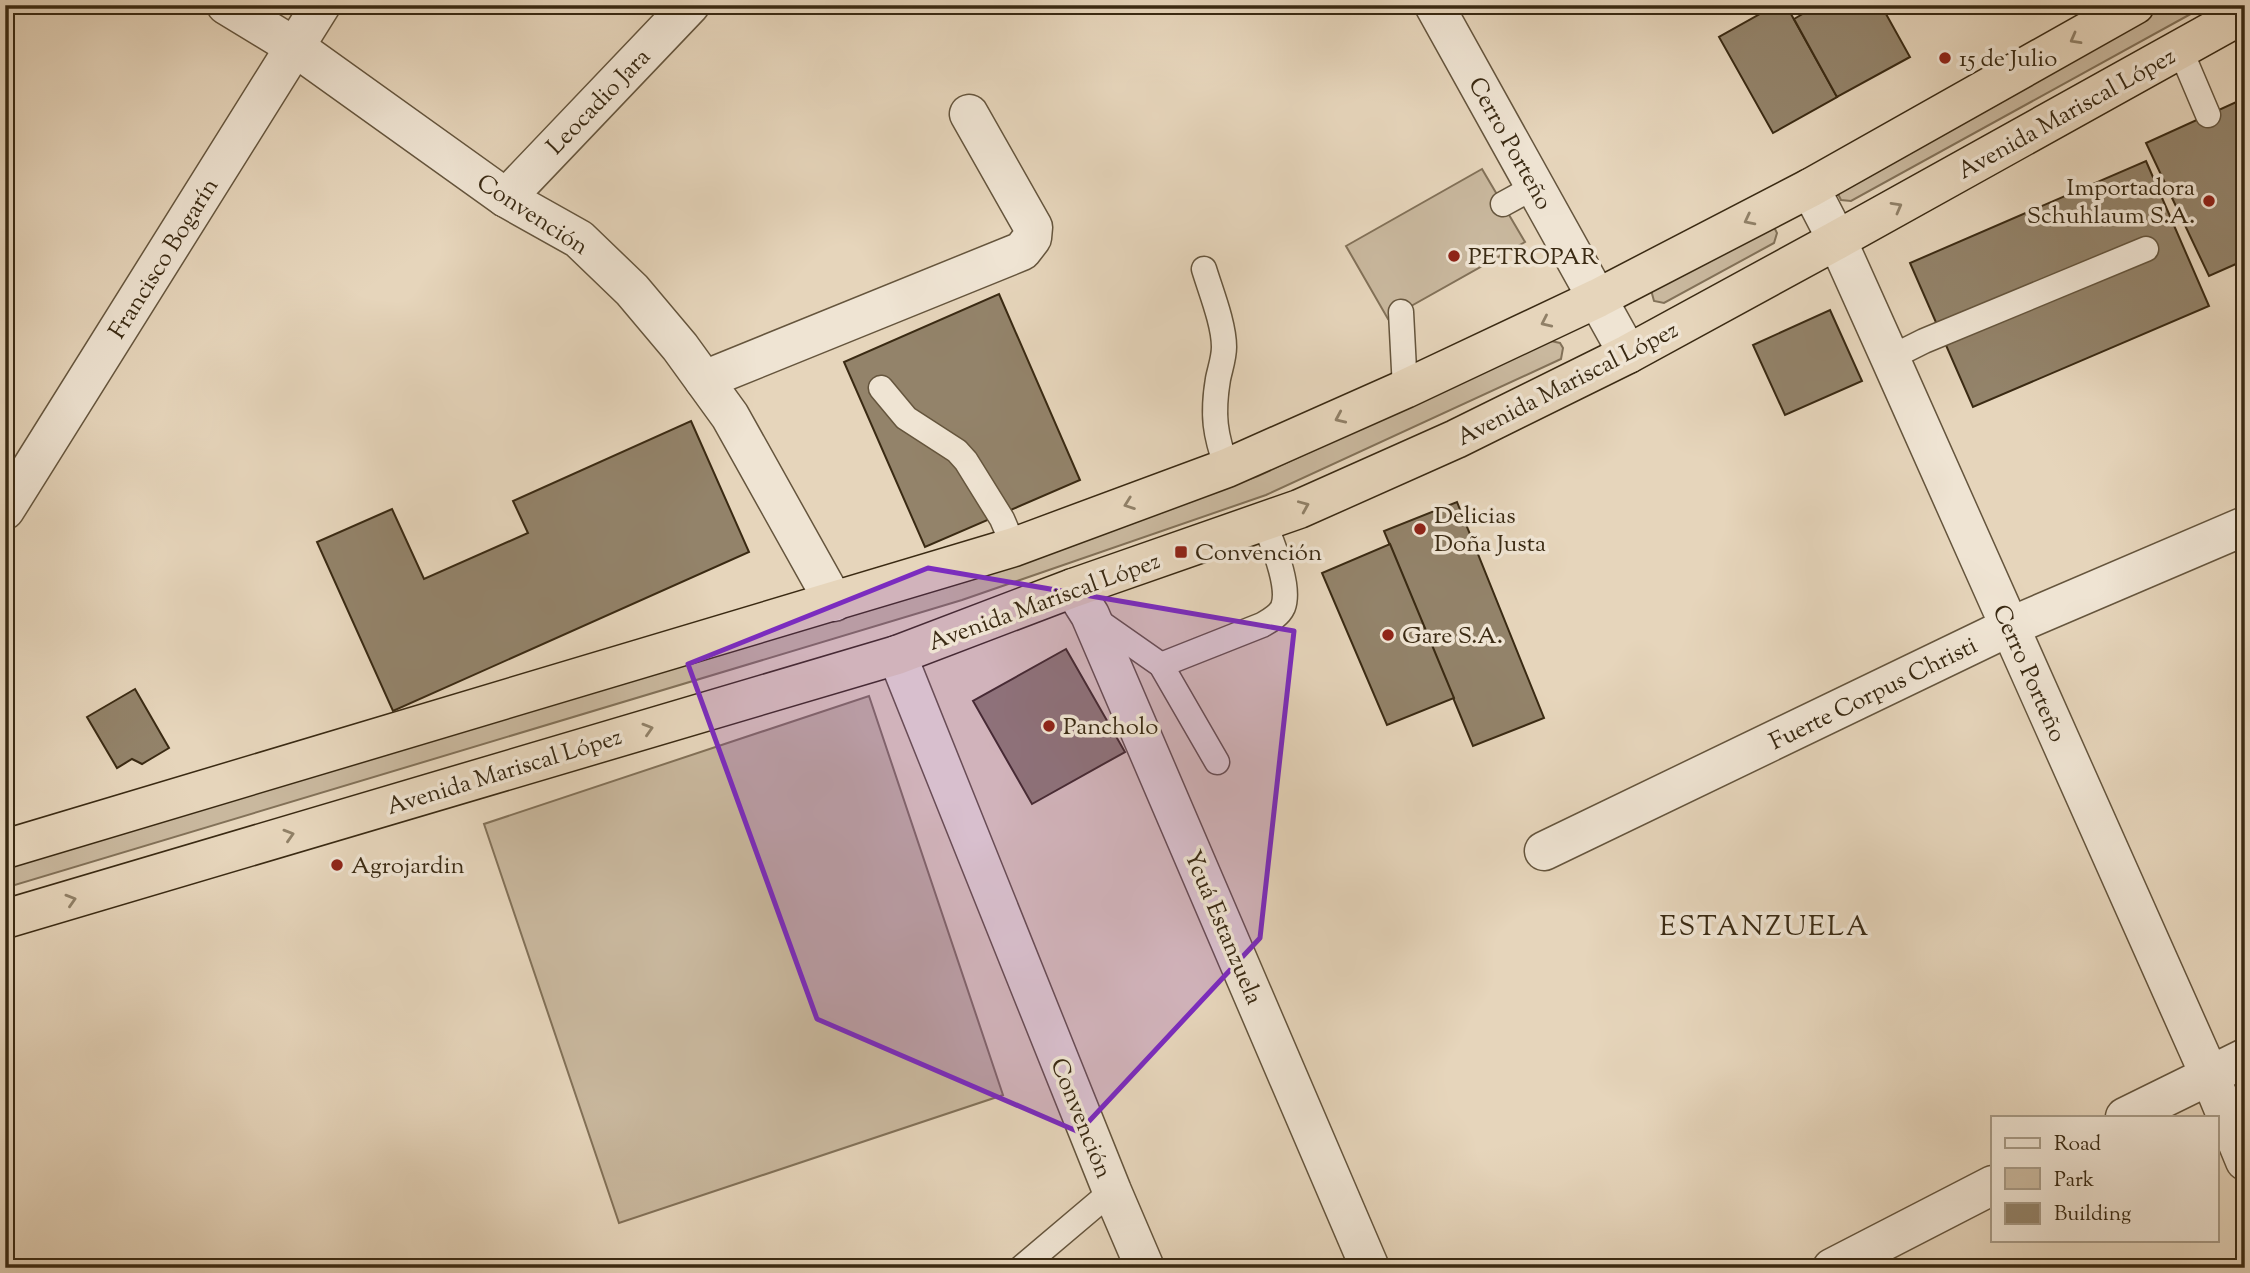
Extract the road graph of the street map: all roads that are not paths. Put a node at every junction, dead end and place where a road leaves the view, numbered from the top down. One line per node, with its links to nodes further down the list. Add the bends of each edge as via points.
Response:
1 (226, 5): 7 (street, Convención)
2 (321, 5): 7 (street, Francisco Bogarín)
3 (690, 5): 13 (street, Leocadio Jara)
4 (1434, 5): 11 (street, Cerro Porteño)
5 (2135, 5): 12 (highway, one-way to 12)
6 (2245, 13): 8 (highway, Avenida Mariscal López)
7 (295, 47): 13 (street, Convención); 26 (street, Francisco Bogarín)
8 (2180, 49): 10 (lane); 15 (highway, Avenida Mariscal López, one-way to 8)
9 (969, 114): 22 (street, via 1033,227 1023,251)
10 (2208, 114)
11 (1536, 186): 14 (lane); 18 (street, Cerro Porteño)
12 (1810, 188): 15 (street, Cerro Porteño); 18 (highway, one-way to 18)
13 (506, 198): 22 (street, Convención, via 579,239 632,290)
14 (1503, 204)
15 (1837, 240): 20 (highway, Avenida Mariscal López); 21 (street, Cerro Porteño)
16 (2146, 249): 21 (lane)
17 (1204, 269): 25 (lane, via 1223,334 1214,416)
18 (1598, 298): 20 (street, Cerro Porteño); 24 (highway, one-way to 24)
19 (1401, 312): 24 (lane)
20 (1628, 354): 27 (highway, Avenida Mariscal López, one-way to 20, via 1456,439)
21 (1890, 358): 32 (street, Cerro Porteño)
22 (704, 380): 30 (street, Convención, via 730,416)
23 (881, 388): 29 (lane, via 906,418 966,461 1002,519)
24 (1405, 389): 25 (highway, one-way to 25)
25 (1227, 468): 29 (highway, one-way to 29)
26 (5, 510)
27 (1264, 523): 31 (highway, Avenida Mariscal López); 34 (lane, via 1279,560 1283,607 1262,625)
28 (2245, 526): 32 (street, Fuerte Corpus Christi)
29 (1013, 547): 30 (highway)
30 (834, 602): 36 (highway)
31 (1082, 602): 33 (highway, Avenida Mariscal López); 34 (lane); 47 (street, Ycuá Estanzuela)
32 (2009, 627): 37 (street, Fuerte Corpus Christi); 40 (street, Cerro Porteño)
33 (897, 655): 38 (highway, Avenida Mariscal López, one-way to 33); 44 (street, Convención)
34 (1161, 665): 35 (lane)
35 (1217, 762)
36 (5, 849)
37 (1544, 851)
38 (5, 919)
39 (2245, 1058): 40 (street)
40 (2209, 1074): 41 (street); 42 (street, Cerro Porteño)
41 (2127, 1116)
42 (2245, 1161)
43 (1991, 1186): 48 (street)
44 (1112, 1191): 45 (lane); 46 (street, Convención)
45 (1021, 1268)
46 (1145, 1268)
47 (1370, 1268)
48 (1832, 1268)

